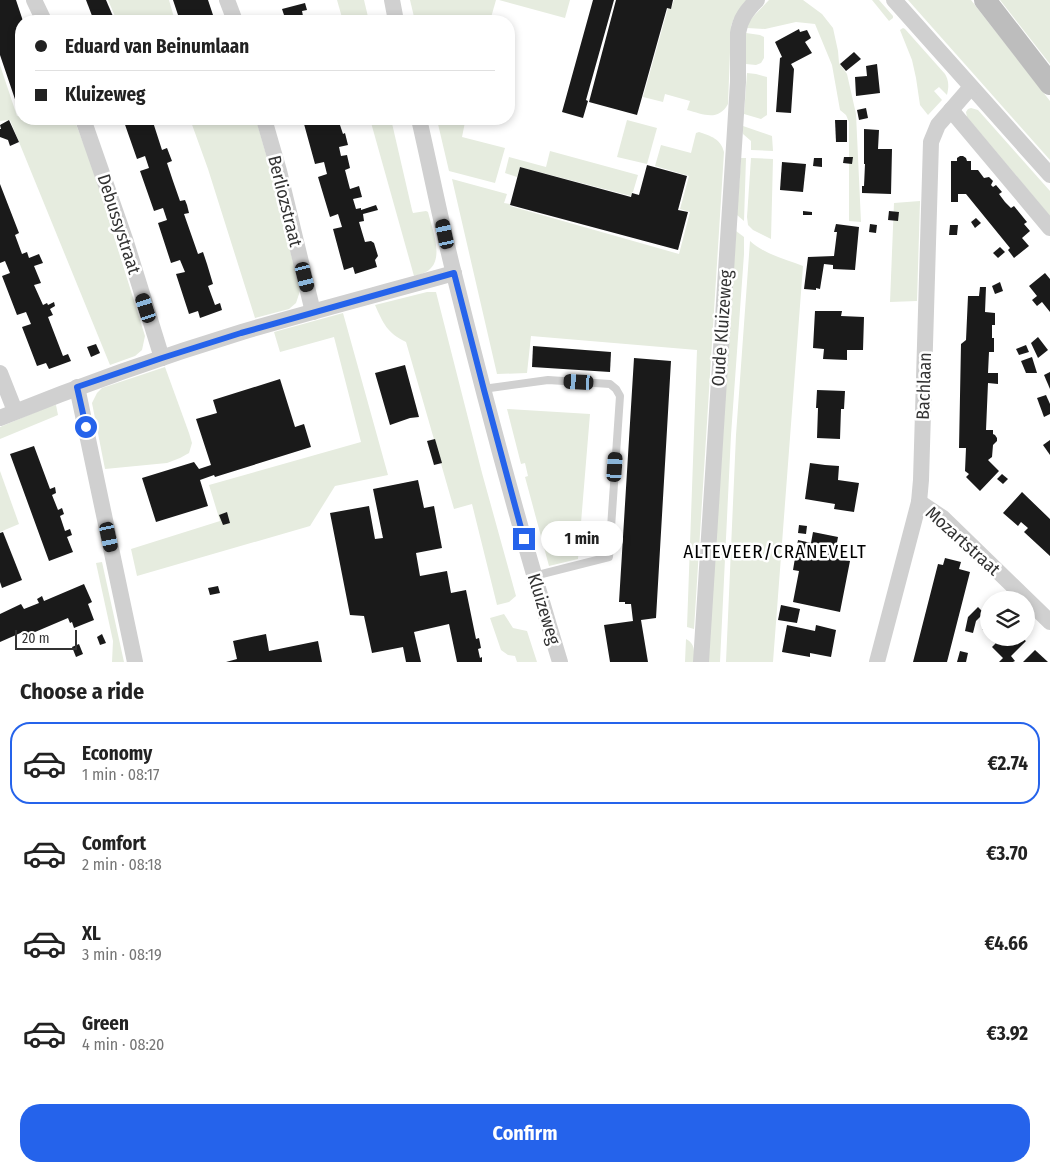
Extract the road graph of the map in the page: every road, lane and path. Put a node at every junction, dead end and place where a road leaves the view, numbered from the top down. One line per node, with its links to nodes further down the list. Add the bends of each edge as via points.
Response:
1 (34, 0): 7 (street)
2 (227, 0): 8 (street)
3 (392, 0): 9 (street)
4 (757, 0): 31 (street, Oude Kluizeweg, via 742,19 738,33 738,82)
5 (894, 0): 11 (street)
6 (985, 0): 10 (street)
7 (41, 15)
8 (232, 15)
9 (395, 15)
10 (1050, 84)
11 (971, 87): 12 (street, Bachlaan); 16 (street)
12 (950, 110): 17 (street); 26 (street, Bachlaan, via 938,124 931,142)
13 (84, 125): 20 (street, Debussystraat, via 126,242)
14 (266, 125): 19 (street, Berliozstraat)
15 (420, 125): 18 (street, Kluizeweg)
16 (1050, 175)
17 (1050, 228)
18 (454, 273): 19 (street); 23 (street, Kluizeweg)
19 (313, 312): 20 (street)
20 (162, 358): 22 (street)
21 (0, 373): 24 (street)
22 (77, 387): 24 (street); 29 (street)
23 (484, 390): 27 (street, Kluizeweg); 27 (lane, via 548,380 610,384 620,396 609,556)
24 (15, 412): 25 (street)
25 (0, 418)
26 (919, 502): 28 (street, Mozartstraat, via 943,518); 32 (street, Bachlaan)
27 (534, 576): 30 (street, Kluizeweg)
28 (1050, 622)
29 (135, 662)
30 (560, 662)
31 (701, 662)
32 (877, 662)

